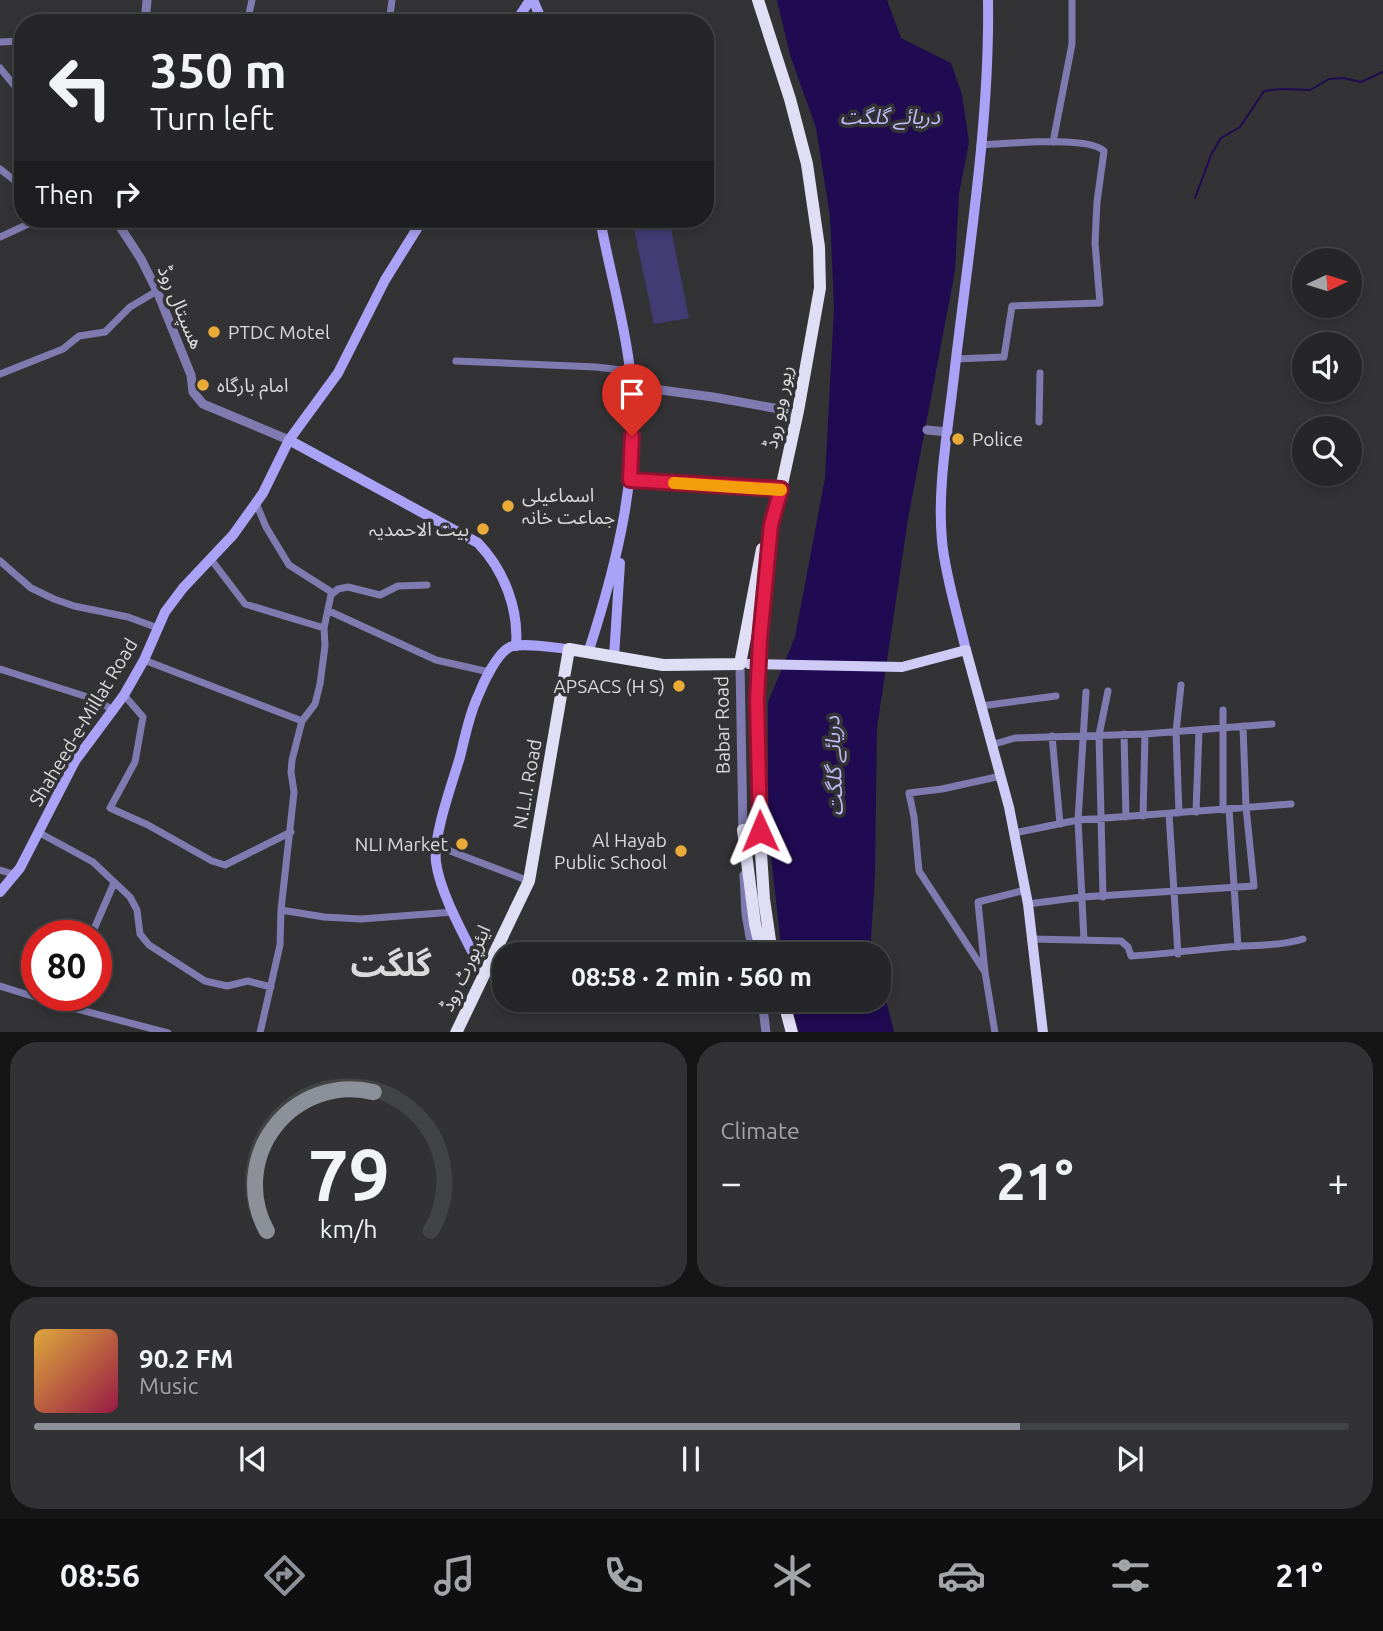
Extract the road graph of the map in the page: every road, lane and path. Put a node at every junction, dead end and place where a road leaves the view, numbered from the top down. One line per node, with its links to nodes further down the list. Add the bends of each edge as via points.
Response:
1 (758, 0): 28 (highway, ریور ویو روڈ, via 807,164 819,247 820,288)
2 (988, 0): 7 (main road)
3 (1072, 0): 6 (street, via 1072,44)
4 (0, 68): 5 (street)
5 (14, 85)
6 (1053, 142): 7 (street); 16 (street, via 1092,144 1104,151 1095,243 1100,303 1012,306 1004,357)
7 (980, 145): 16 (main road)
8 (0, 169): 9 (street)
9 (14, 180)
10 (20, 228): 14 (street)
11 (121, 228): 15 (street, ھسپتال روڈ)
12 (417, 228): 26 (main road, Shaheed-e-Millat Road, via 338,373)
13 (602, 228): 18 (main road)
14 (0, 237)
15 (157, 291): 20 (street, via 130,307 105,332 79,336 63,349); 26 (street, ھسپتال روڈ, via 191,375 193,392 203,404)
16 (956, 359): 25 (main road)
17 (456, 361): 18 (street)
18 (630, 371): 21 (main road)
19 (1040, 373): 23 (street)
20 (0, 374)
21 (631, 386): 22 (street); 27 (main road)
22 (790, 411)
23 (1039, 422)
24 (927, 430): 25 (street)
25 (948, 432): 41 (main road, via 942,544)
26 (289, 440): 29 (main road, Shaheed-e-Millat Road); 39 (main road, via 478,544 495,565 513,605)
27 (630, 480): 28 (street); 35 (main road)
28 (781, 489): 30 (highway, ریور ویو روڈ)
29 (256, 503): 31 (main road, Shaheed-e-Millat Road); 34 (street, via 289,565)
30 (771, 525): 45 (highway, via 763,540); 105 (highway, ریور ویو روڈ, via 757,700 761,853)
31 (210, 558): 37 (main road, Shaheed-e-Millat Road, via 165,612); 38 (street, via 245,604)
32 (0, 561): 37 (street, via 31,588 54,600)
33 (427, 584): 34 (street, via 398,586 380,594 348,587)
34 (333, 593): 36 (street)
35 (613, 593): 42 (main road); 43 (main road)
36 (328, 611): 38 (street); 47 (street, via 436,660)
37 (158, 628): 44 (main road, Shaheed-e-Millat Road)
38 (324, 628): 56 (street, via 320,684 315,704)
39 (516, 646): 40 (main road); 47 (main road, via 505,650)
40 (569, 649): 42 (highway); 87 (highway, N.L.I. Road)
41 (966, 650): 45 (main road, via 902,667); 53 (main road)
42 (588, 653): 43 (highway)
43 (614, 657): 45 (highway, via 663,665)
44 (144, 660): 51 (main road, Shaheed-e-Millat Road); 56 (street)
45 (744, 664): 80 (street, Babar Road)
46 (0, 669): 55 (street, via 97,701)
47 (489, 672): 84 (main road, via 475,701)
48 (1181, 685): 61 (street)
49 (1108, 691): 66 (street)
50 (1086, 692): 65 (street)
51 (124, 695): 55 (main road, Shaheed-e-Millat Road); 82 (street, via 143,717 135,762 110,808 225,865)
52 (1056, 696): 53 (street)
53 (981, 706): 67 (main road)
54 (1223, 710): 59 (street)
55 (114, 711): 81 (main road, Shaheed-e-Millat Road, via 75,761)
56 (302, 721): 82 (street, via 290,772 294,786)
57 (1272, 724): 58 (street)
58 (1243, 726): 59 (street); 70 (street)
59 (1221, 728): 60 (street); 71 (street)
60 (1199, 731): 61 (street); 72 (street)
61 (1176, 732): 63 (street); 73 (street)
62 (1125, 734): 63 (street); 66 (street); 76 (street)
63 (1145, 734): 75 (street)
64 (1052, 736): 65 (street); 67 (street); 79 (street)
65 (1082, 736): 66 (street); 78 (street)
66 (1100, 736): 77 (street)
67 (991, 745): 68 (main road)
68 (1001, 776): 83 (main road); 108 (street, via 909,793 919,871)
69 (1291, 804): 70 (street)
70 (1245, 807): 71 (street); 89 (street, via 1254,886)
71 (1226, 809): 72 (street); 89 (street)
72 (1196, 812): 73 (street)
73 (1179, 813): 74 (street)
74 (1169, 814): 75 (street); 91 (street)
75 (1143, 816): 76 (street)
76 (1126, 817): 77 (street)
77 (1101, 819): 78 (street); 94 (street)
78 (1078, 820): 79 (street); 93 (street)
79 (1060, 824): 83 (street)
80 (743, 830): 103 (street, Babar Road); 104 (highway)
81 (38, 832): 86 (main road, Shaheed-e-Millat Road); 88 (street, via 93,862)
82 (291, 832): 96 (street)
83 (1014, 833): 90 (main road)
84 (437, 846): 87 (street); 97 (main road, via 439,874)
85 (0, 870): 86 (street)
86 (13, 874): 92 (main road, Shaheed-e-Millat Road)
87 (529, 881): 99 (highway, N.L.I. Road)
88 (114, 883): 98 (street); 111 (street, via 130,897 140,934 149,945 205,981 227,986 248,981)
89 (1233, 886): 91 (street); 106 (street)
90 (1026, 890): 95 (main road); 108 (street, via 978,902)
91 (1174, 891): 94 (street); 107 (street)
92 (0, 892)
93 (1082, 897): 94 (street); 95 (street); 102 (street)
94 (1103, 897)
95 (1028, 904): 100 (main road)
96 (281, 910): 97 (street, via 361,919); 111 (street, via 280,945)
97 (454, 912): 109 (main road)
98 (98, 920)
99 (509, 920): 109 (highway, ایئرپورٹ روڈ)
100 (1032, 939): 102 (street); 122 (main road)
101 (1303, 939): 106 (street)
102 (1084, 940): 107 (street, via 1121,941 1131,956)
103 (751, 942)
104 (759, 942)
105 (770, 942)
106 (1238, 947): 107 (street)
107 (1178, 954)
108 (985, 972): 121 (street)
109 (484, 975): 118 (highway, ایئرپورٹ روڈ)
110 (0, 986): 112 (street)
111 (271, 987): 117 (street)
112 (21, 992)
113 (86, 1011): 116 (street)
114 (764, 1012): 119 (street)
115 (787, 1012): 120 (highway)
116 (168, 1032)
117 (260, 1032)
118 (456, 1032)
119 (766, 1032)
120 (792, 1032)
121 (995, 1032)
122 (1043, 1032)

